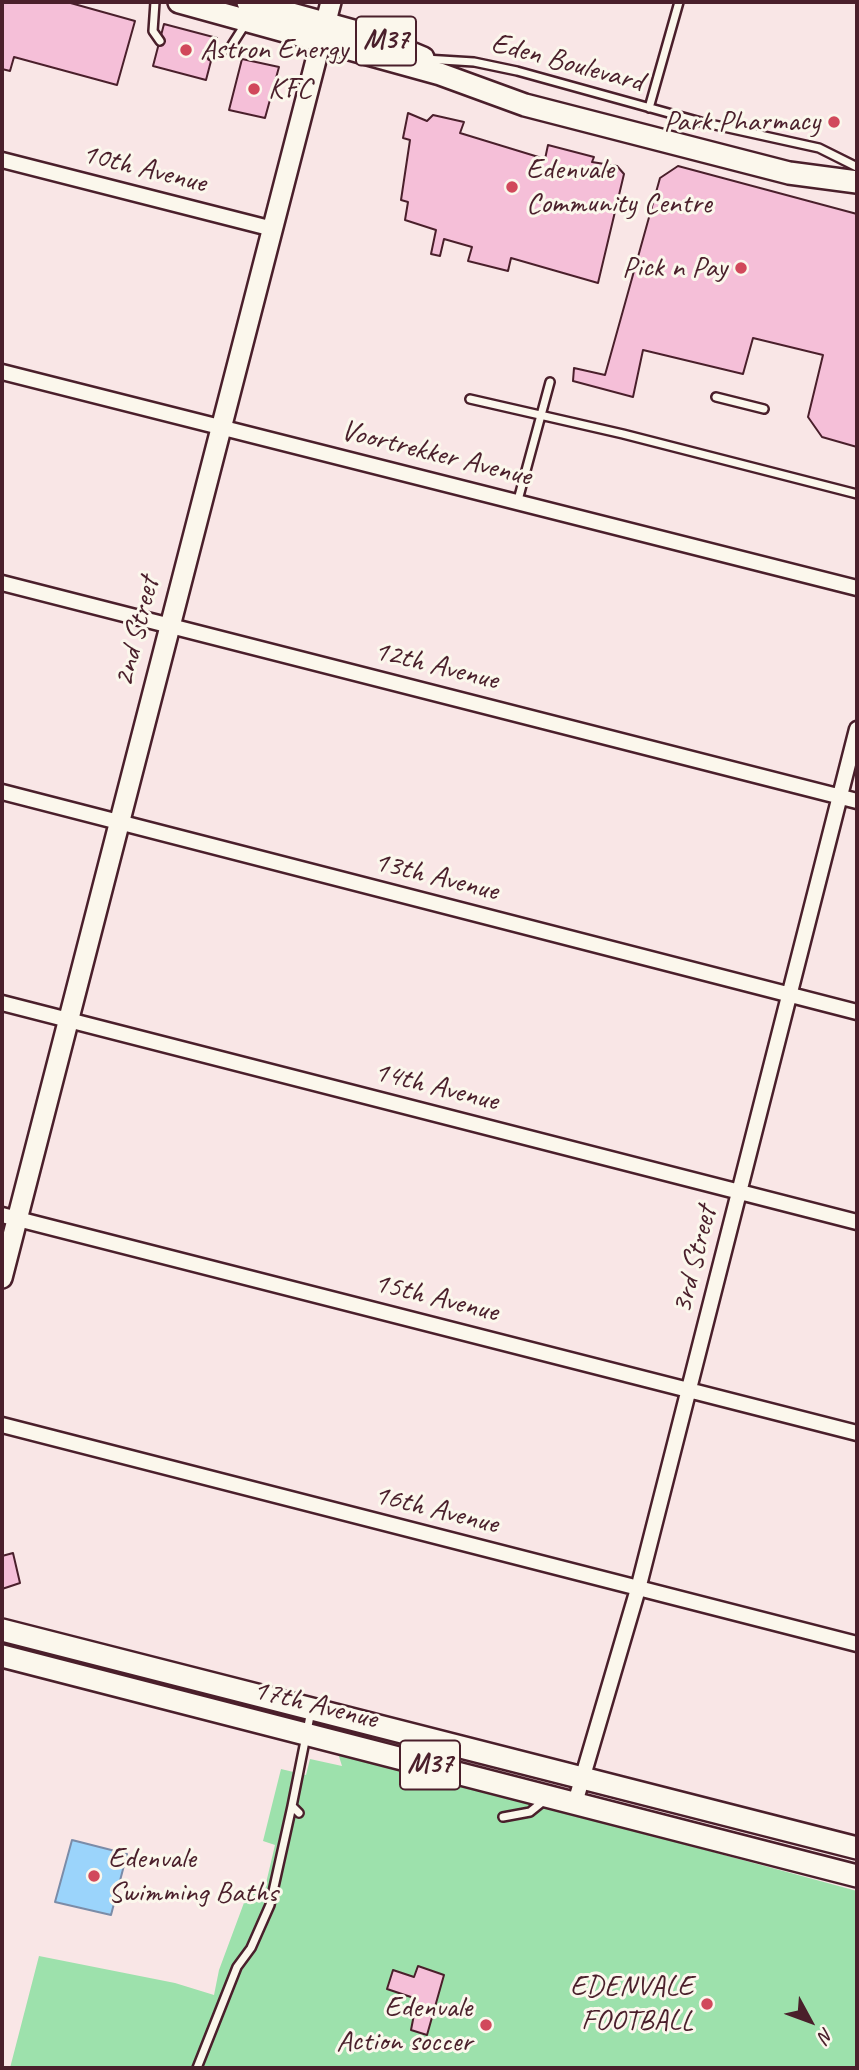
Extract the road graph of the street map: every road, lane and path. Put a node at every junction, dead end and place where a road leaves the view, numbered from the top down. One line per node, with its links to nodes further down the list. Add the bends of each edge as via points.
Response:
1 (155, 2): 6 (lane, via 153,24)
2 (179, 2): 4 (main road, M37)
3 (679, 2): 9 (lane)
4 (249, 8): 5 (main road, M37); 7 (lane, via 230,48)
5 (326, 21): 8 (main road, M37); 13 (main road, 2nd Street)
6 (160, 41)
7 (212, 56)
8 (432, 67): 9 (lane, Eden Boulevard, via 495,66); 12 (main road, M37, via 524,106 789,173)
9 (649, 108): 11 (lane, Eden Boulevard, via 819,148)
10 (2, 160): 13 (street, 10th Avenue)
11 (857, 167)
12 (857, 182)
13 (273, 229): 20 (main road, 2nd Street)
14 (2, 372): 20 (street, Voortrekker Avenue)
15 (550, 382): 19 (lane)
16 (716, 397): 18 (lane)
17 (470, 399): 19 (lane)
18 (764, 409)
19 (542, 415): 21 (lane); 22 (lane)
20 (221, 427): 22 (street, Voortrekker Avenue); 25 (main road, 2nd Street)
21 (857, 494)
22 (518, 500): 24 (street, Voortrekker Avenue)
23 (2, 583): 25 (street, 12th Avenue)
24 (857, 588)
25 (170, 625): 28 (street, 12th Avenue); 30 (main road, 2nd Street)
26 (857, 729): 28 (street, 3rd Street)
27 (2, 792): 30 (street, 13th Avenue)
28 (839, 797): 29 (street, 12th Avenue); 31 (street, 3rd Street)
29 (857, 801)
30 (120, 823): 31 (street, 13th Avenue); 34 (main road, 2nd Street)
31 (789, 994): 33 (street, 13th Avenue); 35 (street, 3rd Street)
32 (2, 1003): 34 (street, 14th Avenue)
33 (857, 1012)
34 (70, 1020): 35 (street, 14th Avenue); 36 (main road, 2nd Street)
35 (740, 1192): 37 (street, 14th Avenue); 39 (street, 3rd Street)
36 (9, 1217): 38 (main road, 2nd Street); 39 (street, 15th Avenue)
37 (857, 1222)
38 (2, 1278)
39 (689, 1390): 41 (street, 15th Avenue); 42 (street, 3rd Street)
40 (2, 1425): 42 (street, 16th Avenue)
41 (857, 1433)
42 (638, 1589): 44 (street, 16th Avenue); 48 (street, 3rd Street)
43 (2, 1630): 46 (main road, 17th Avenue / M37)
44 (857, 1644)
45 (2, 1656): 47 (main road, 17th Avenue / M37)
46 (311, 1711): 47 (lane); 48 (main road, 17th Avenue / M37)
47 (305, 1732): 49 (main road, 17th Avenue / M37); 51 (lane)
48 (584, 1777): 50 (street, 3rd Street); 54 (main road, 17th Avenue / M37)
49 (549, 1797): 50 (main road, 17th Avenue / M37); 53 (lane, via 530,1812)
50 (576, 1802): 55 (main road, 17th Avenue / M37)
51 (292, 1806): 52 (lane); 56 (lane, via 270,1905 237,1967)
52 (299, 1814)
53 (503, 1817)
54 (857, 1848)
55 (857, 1876)
56 (197, 2068)

